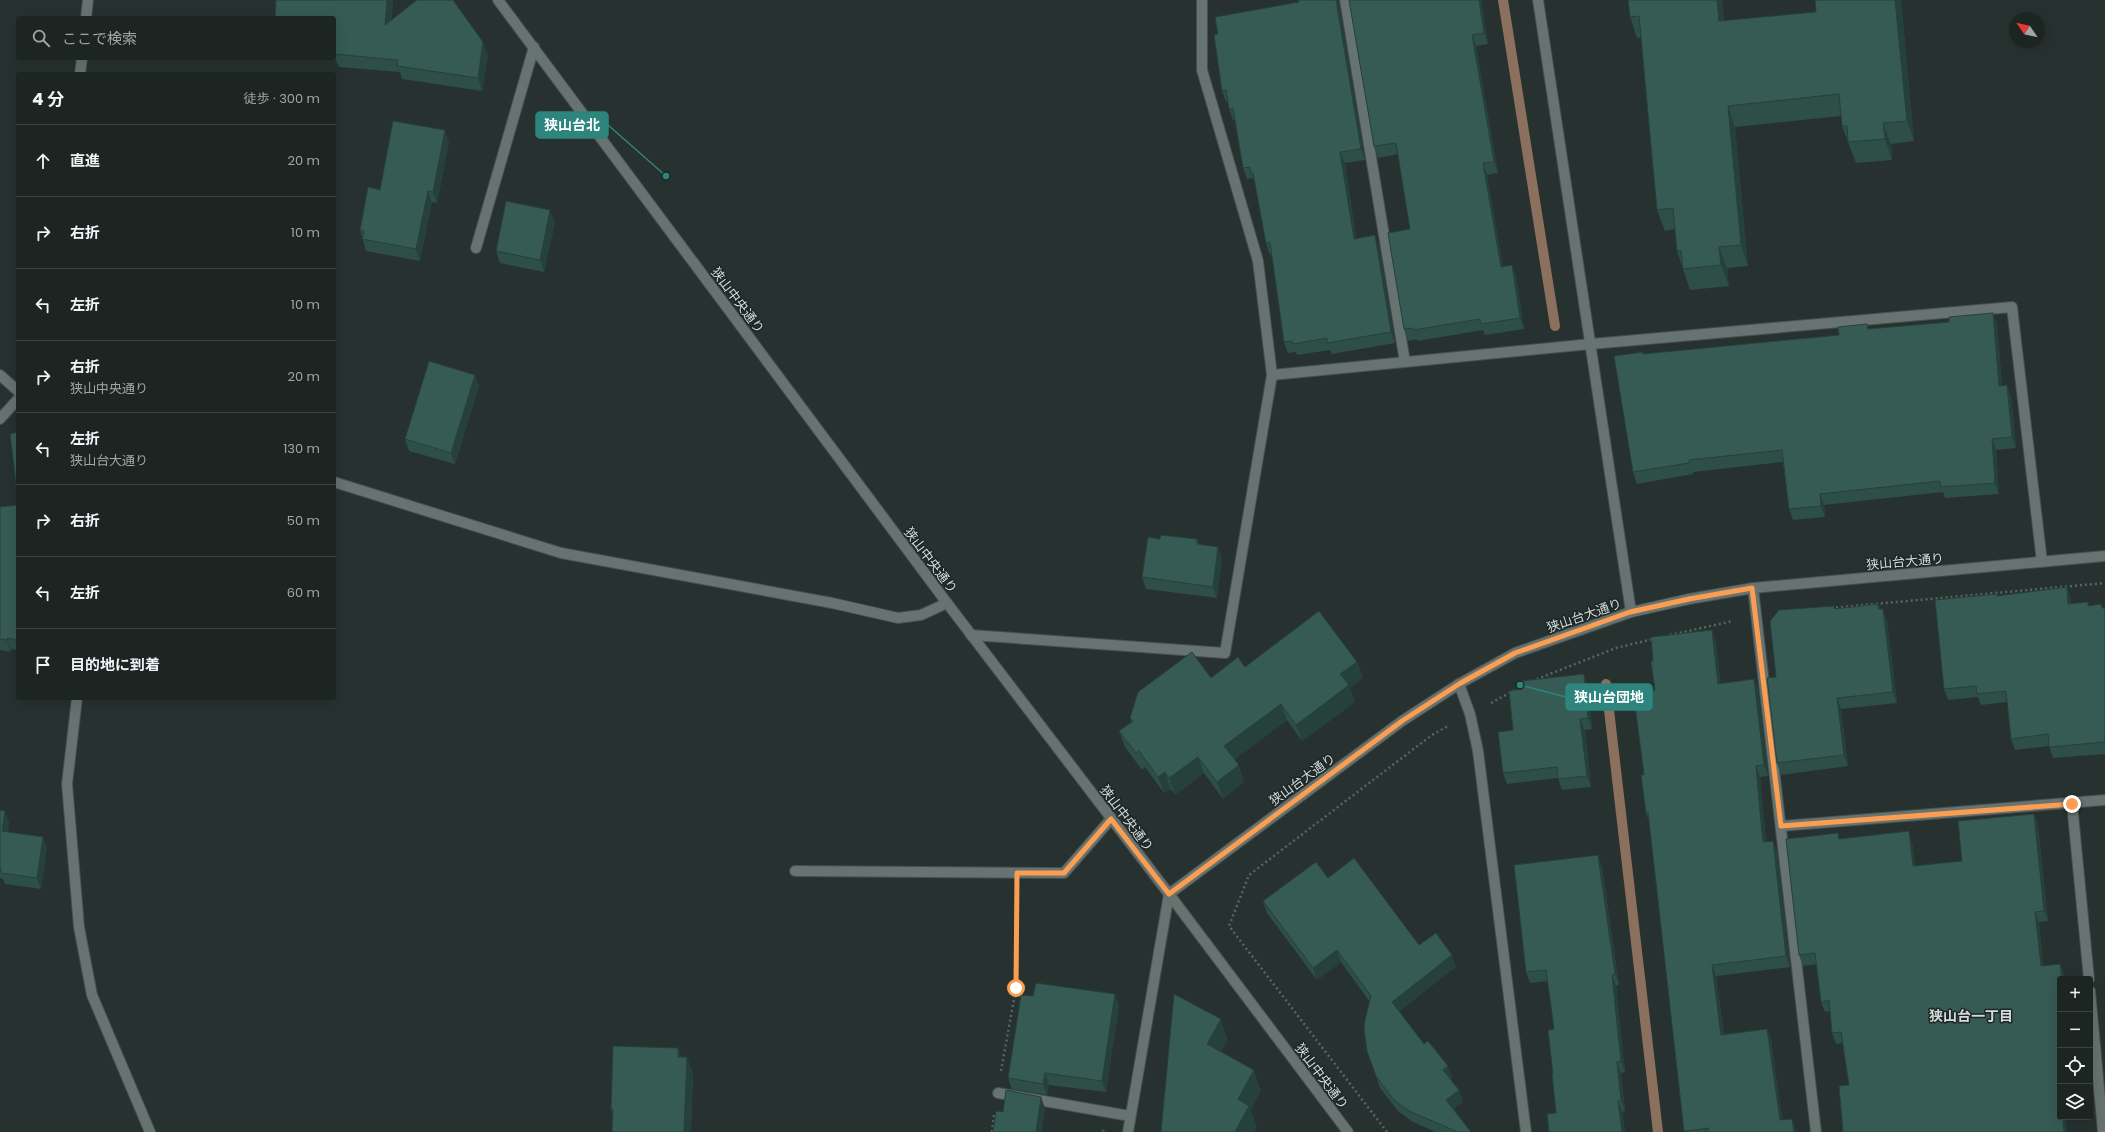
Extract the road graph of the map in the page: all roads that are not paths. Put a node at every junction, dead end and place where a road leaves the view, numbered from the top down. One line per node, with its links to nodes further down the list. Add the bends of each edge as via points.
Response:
1 (88, 0): 6 (street)
2 (498, 0): 7 (street, 狭山中央通り)
3 (1202, 0): 14 (street, via 1202,70 1258,261)
4 (1345, 0): 12 (street)
5 (1538, 0): 11 (street)
6 (86, 16)
7 (534, 47): 10 (street); 22 (street, 狭山中央通り)
8 (82, 60): 9 (street)
9 (80, 72)
10 (476, 248)
11 (1591, 344): 12 (street); 20 (street, via 2012,307); 23 (street)
12 (1405, 362): 14 (street)
13 (0, 375): 15 (street)
14 (1272, 375): 24 (street, via 1225,653)
15 (16, 389)
16 (16, 400): 17 (street)
17 (0, 419)
18 (336, 483): 22 (street, via 561,552 832,603 898,618 921,615)
19 (2105, 556): 20 (street, 狭山台大通り)
20 (2042, 562): 21 (street, 狭山台大通り)
21 (1752, 588): 23 (street, 狭山台大通り); 30 (street)
22 (947, 603): 24 (street, 狭山中央通り)
23 (1630, 612): 25 (street, 狭山台大通り, via 1515,653)
24 (972, 635): 29 (street, 狭山中央通り)
25 (1459, 684): 32 (street, 狭山台大通り, via 1402,721); 40 (street, via 1470,714 1478,751)
26 (77, 700): 37 (street, via 67,784 79,927 92,995)
27 (2105, 800): 28 (street)
28 (2072, 804): 30 (street); 33 (street)
29 (1111, 819): 31 (street, via 1064,873); 32 (street, 狭山中央通り)
30 (1781, 826): 41 (street)
31 (795, 871)
32 (1169, 894): 36 (street); 39 (street, 狭山中央通り)
33 (2089, 976)
34 (2092, 1012): 42 (street)
35 (998, 1093): 36 (street)
36 (1130, 1116): 38 (street)
37 (150, 1132)
38 (1128, 1132)
39 (1348, 1132)
40 (1526, 1132)
41 (1816, 1132)
42 (2103, 1132)

